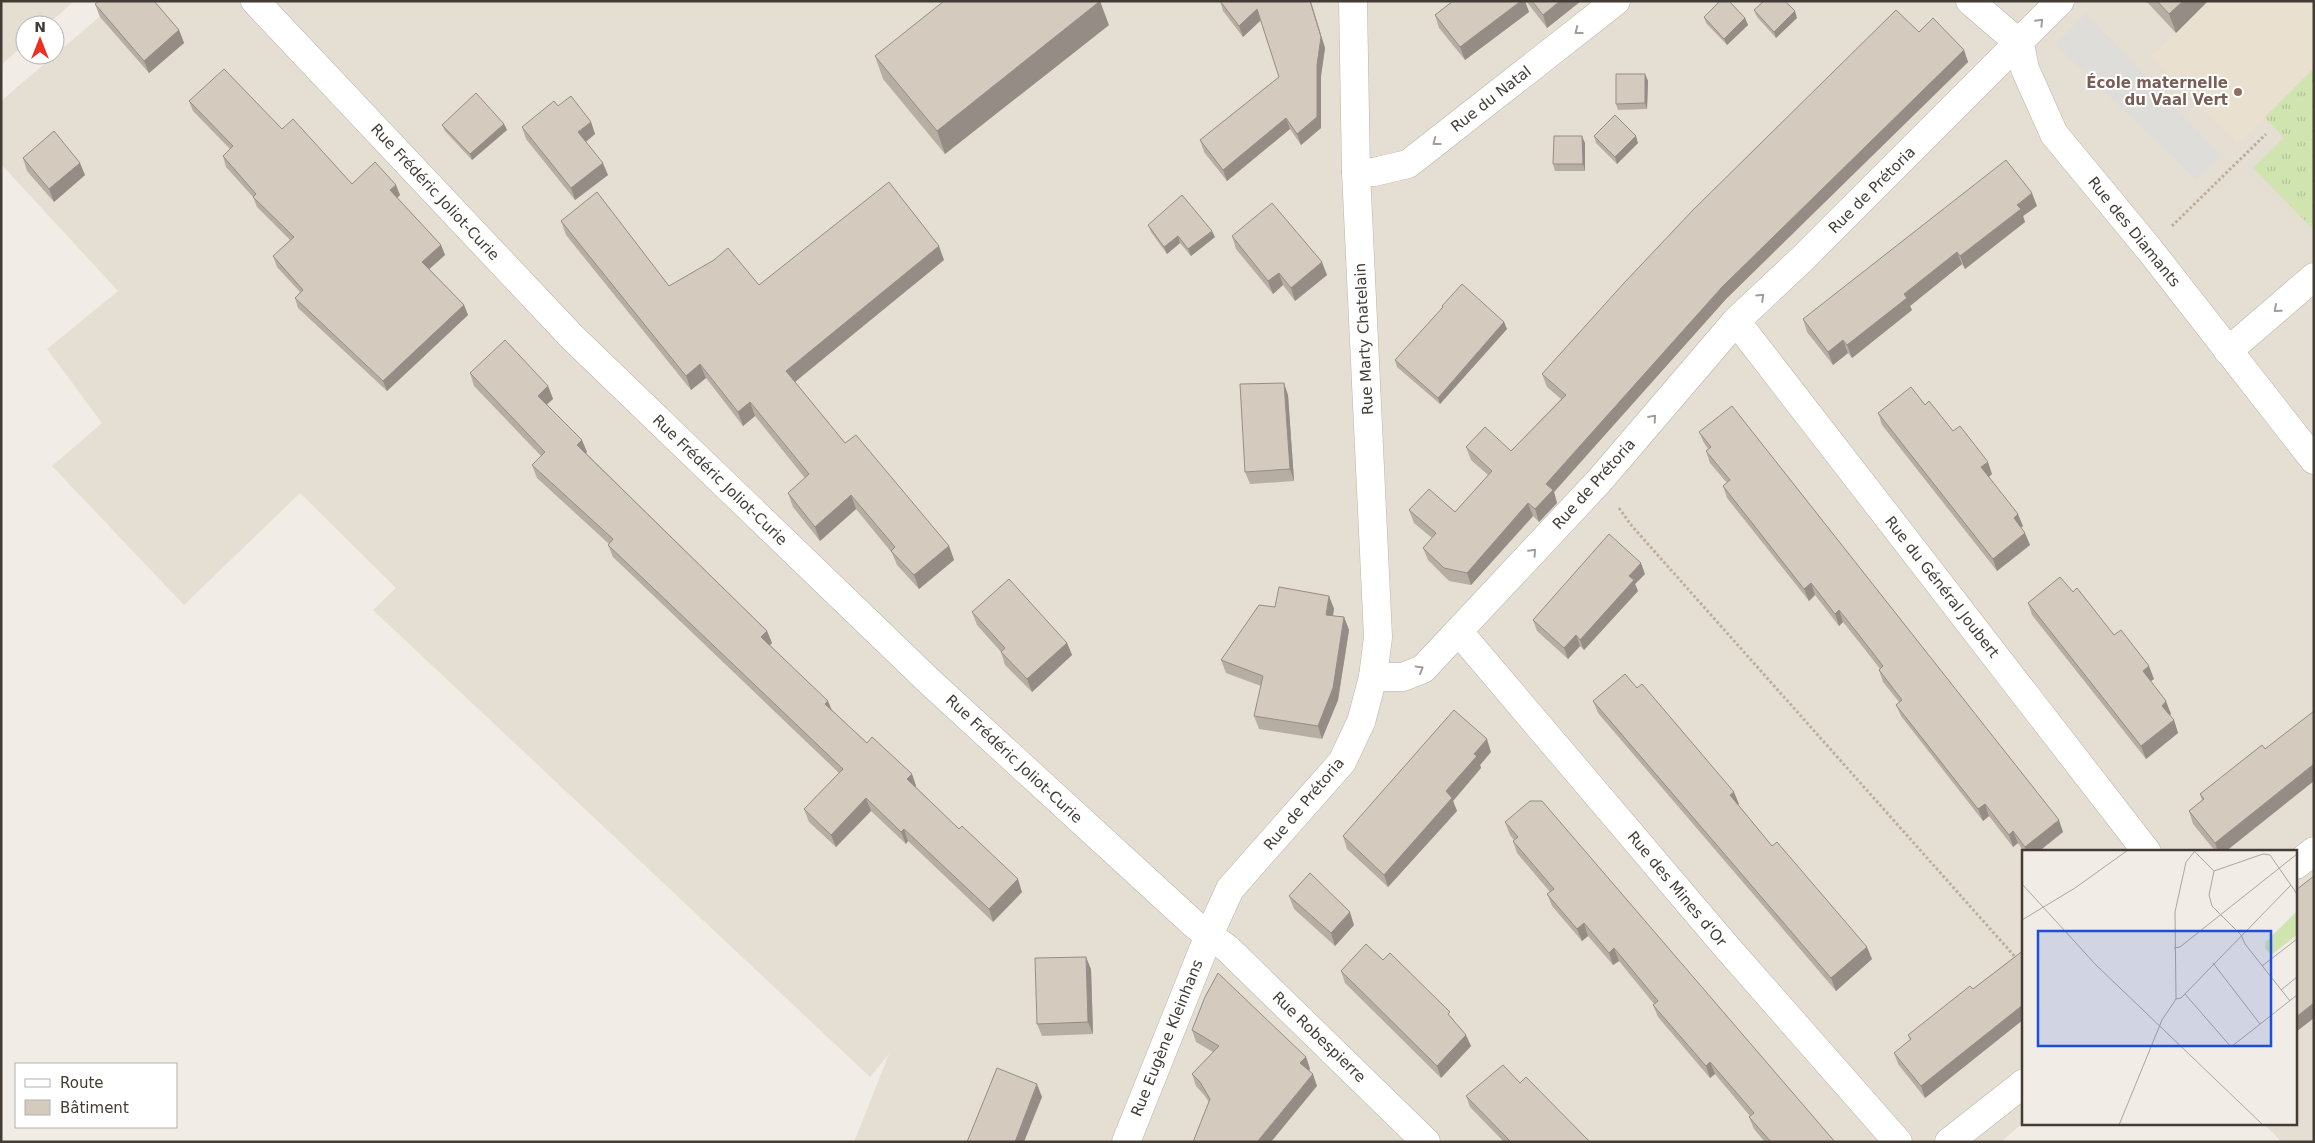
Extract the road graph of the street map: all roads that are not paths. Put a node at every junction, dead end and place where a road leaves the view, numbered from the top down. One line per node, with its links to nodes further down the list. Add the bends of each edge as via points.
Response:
1 (255, 1): 17 (street, Rue Frédéric Joliot-Curie, via 572,337 930,682)
2 (1353, 1): 7 (street, Rue Marty Chatelain)
3 (1616, 1): 7 (street, Rue du Natal, one-way to 7, via 1408,164 1374,172)
4 (1970, 1): 6 (street)
5 (2060, 1): 6 (street, Rue de Prétoria, one-way to 5)
6 (2020, 44): 9 (street, Rue de Prétoria, one-way to 6); 10 (street, Rue des Diamants, via 2025,69 2054,134)
7 (1356, 172): 13 (street, Rue Marty Chatelain, via 1378,637)
8 (2314, 277): 10 (street, one-way to 10)
9 (1736, 321): 12 (street, Rue de Prétoria, one-way to 9, via 1600,480); 14 (street, Rue du Général Joubert)
10 (2228, 351): 11 (street, Rue des Diamants)
11 (2314, 460)
12 (1459, 632): 13 (street, Rue de Prétoria, one-way to 12, via 1403,677 1423,669); 21 (street, Rue des Mines d'Or, via 1724,944)
13 (1374, 677): 17 (street, Rue de Prétoria, via 1361,722 1342,762 1230,889)
14 (2146, 850)
15 (2314, 851): 16 (street)
16 (2298, 863)
17 (1209, 935): 19 (street, Rue Eugène Kleinhans); 20 (street, Rue Robespierre, via 1228,948)
18 (2022, 1085): 22 (street)
19 (1126, 1142)
20 (1426, 1142)
21 (1898, 1142)
22 (1949, 1142)

